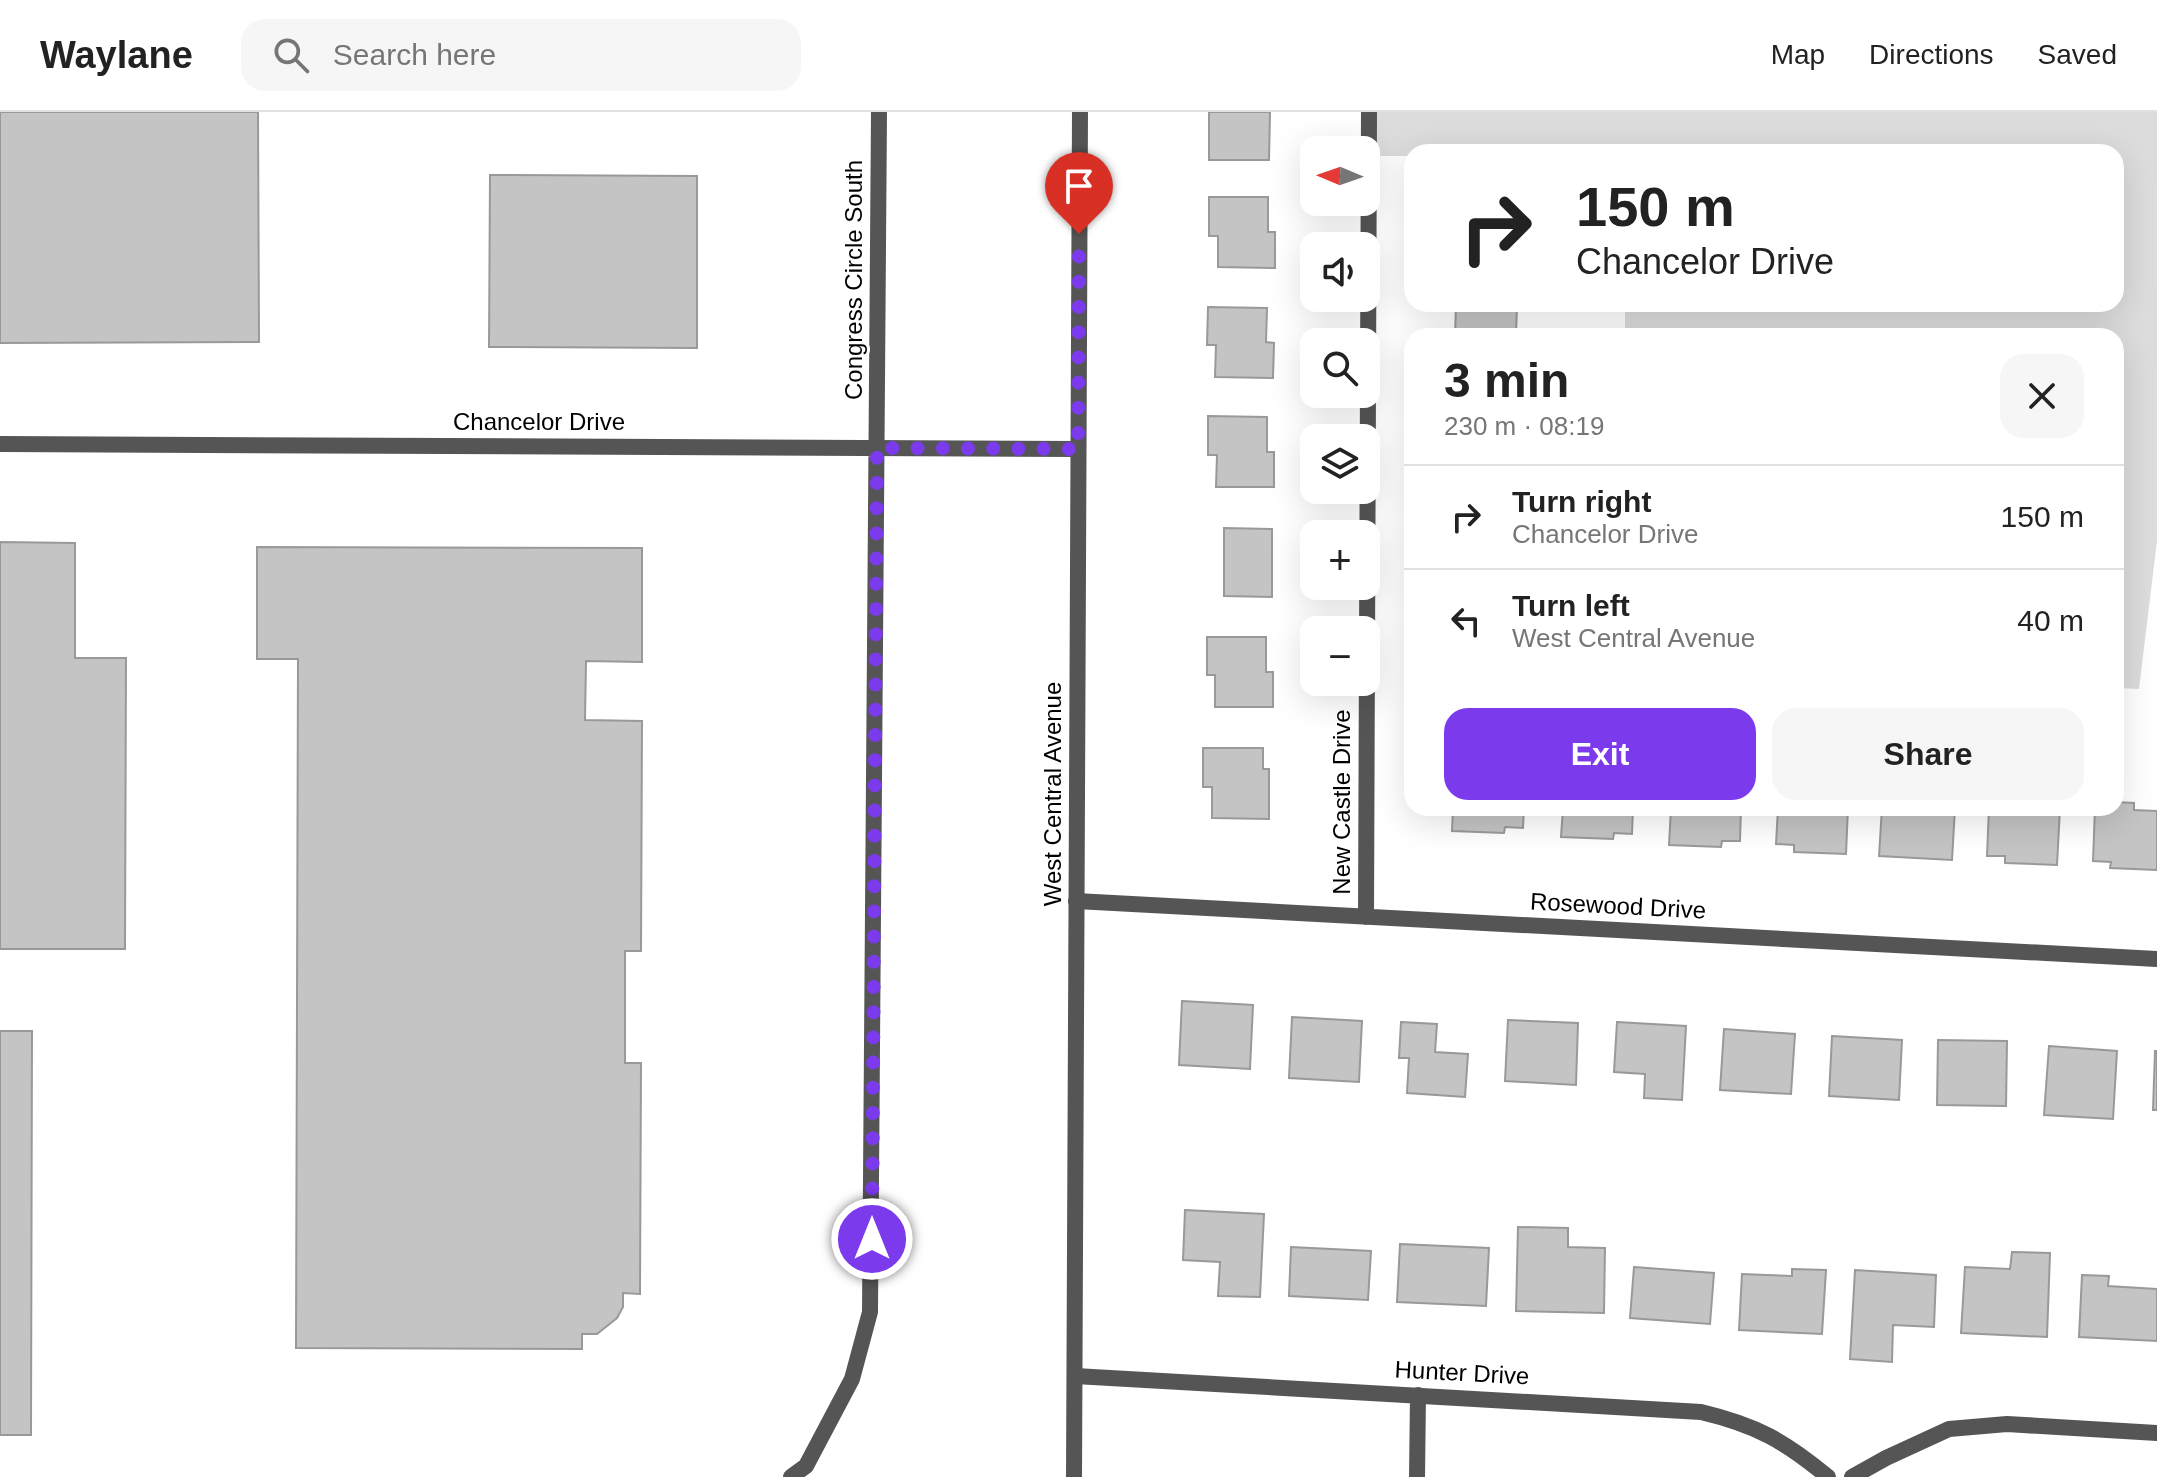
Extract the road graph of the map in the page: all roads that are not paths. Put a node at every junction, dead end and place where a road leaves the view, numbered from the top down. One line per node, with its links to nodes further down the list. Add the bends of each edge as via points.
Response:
1 (879, 112): 5 (street, Congress Circle South)
2 (1080, 112): 6 (street, West Central Avenue)
3 (1369, 112): 8 (street, New Castle Drive)
4 (0, 444): 5 (street, Chancelor Drive)
5 (877, 448): 6 (street, Chancelor Drive); 13 (street, Congress Circle South, via 870,1312 852,1379 806,1466)
6 (1078, 449): 7 (street, West Central Avenue)
7 (1076, 901): 8 (street, Rosewood Drive); 10 (street, West Central Avenue)
8 (1366, 917): 9 (street, Rosewood Drive)
9 (2157, 959)
10 (1075, 1376): 11 (street, Hunter Drive); 14 (street, West Central Avenue)
11 (1418, 1395): 15 (street); 16 (street, Hunter Drive, via 1701,1412 1780,1439)
12 (2157, 1433): 17 (street, via 2007,1424 1949,1429)
13 (791, 1477)
14 (1074, 1477)
15 (1417, 1477)
16 (1828, 1477)
17 (1852, 1477)

